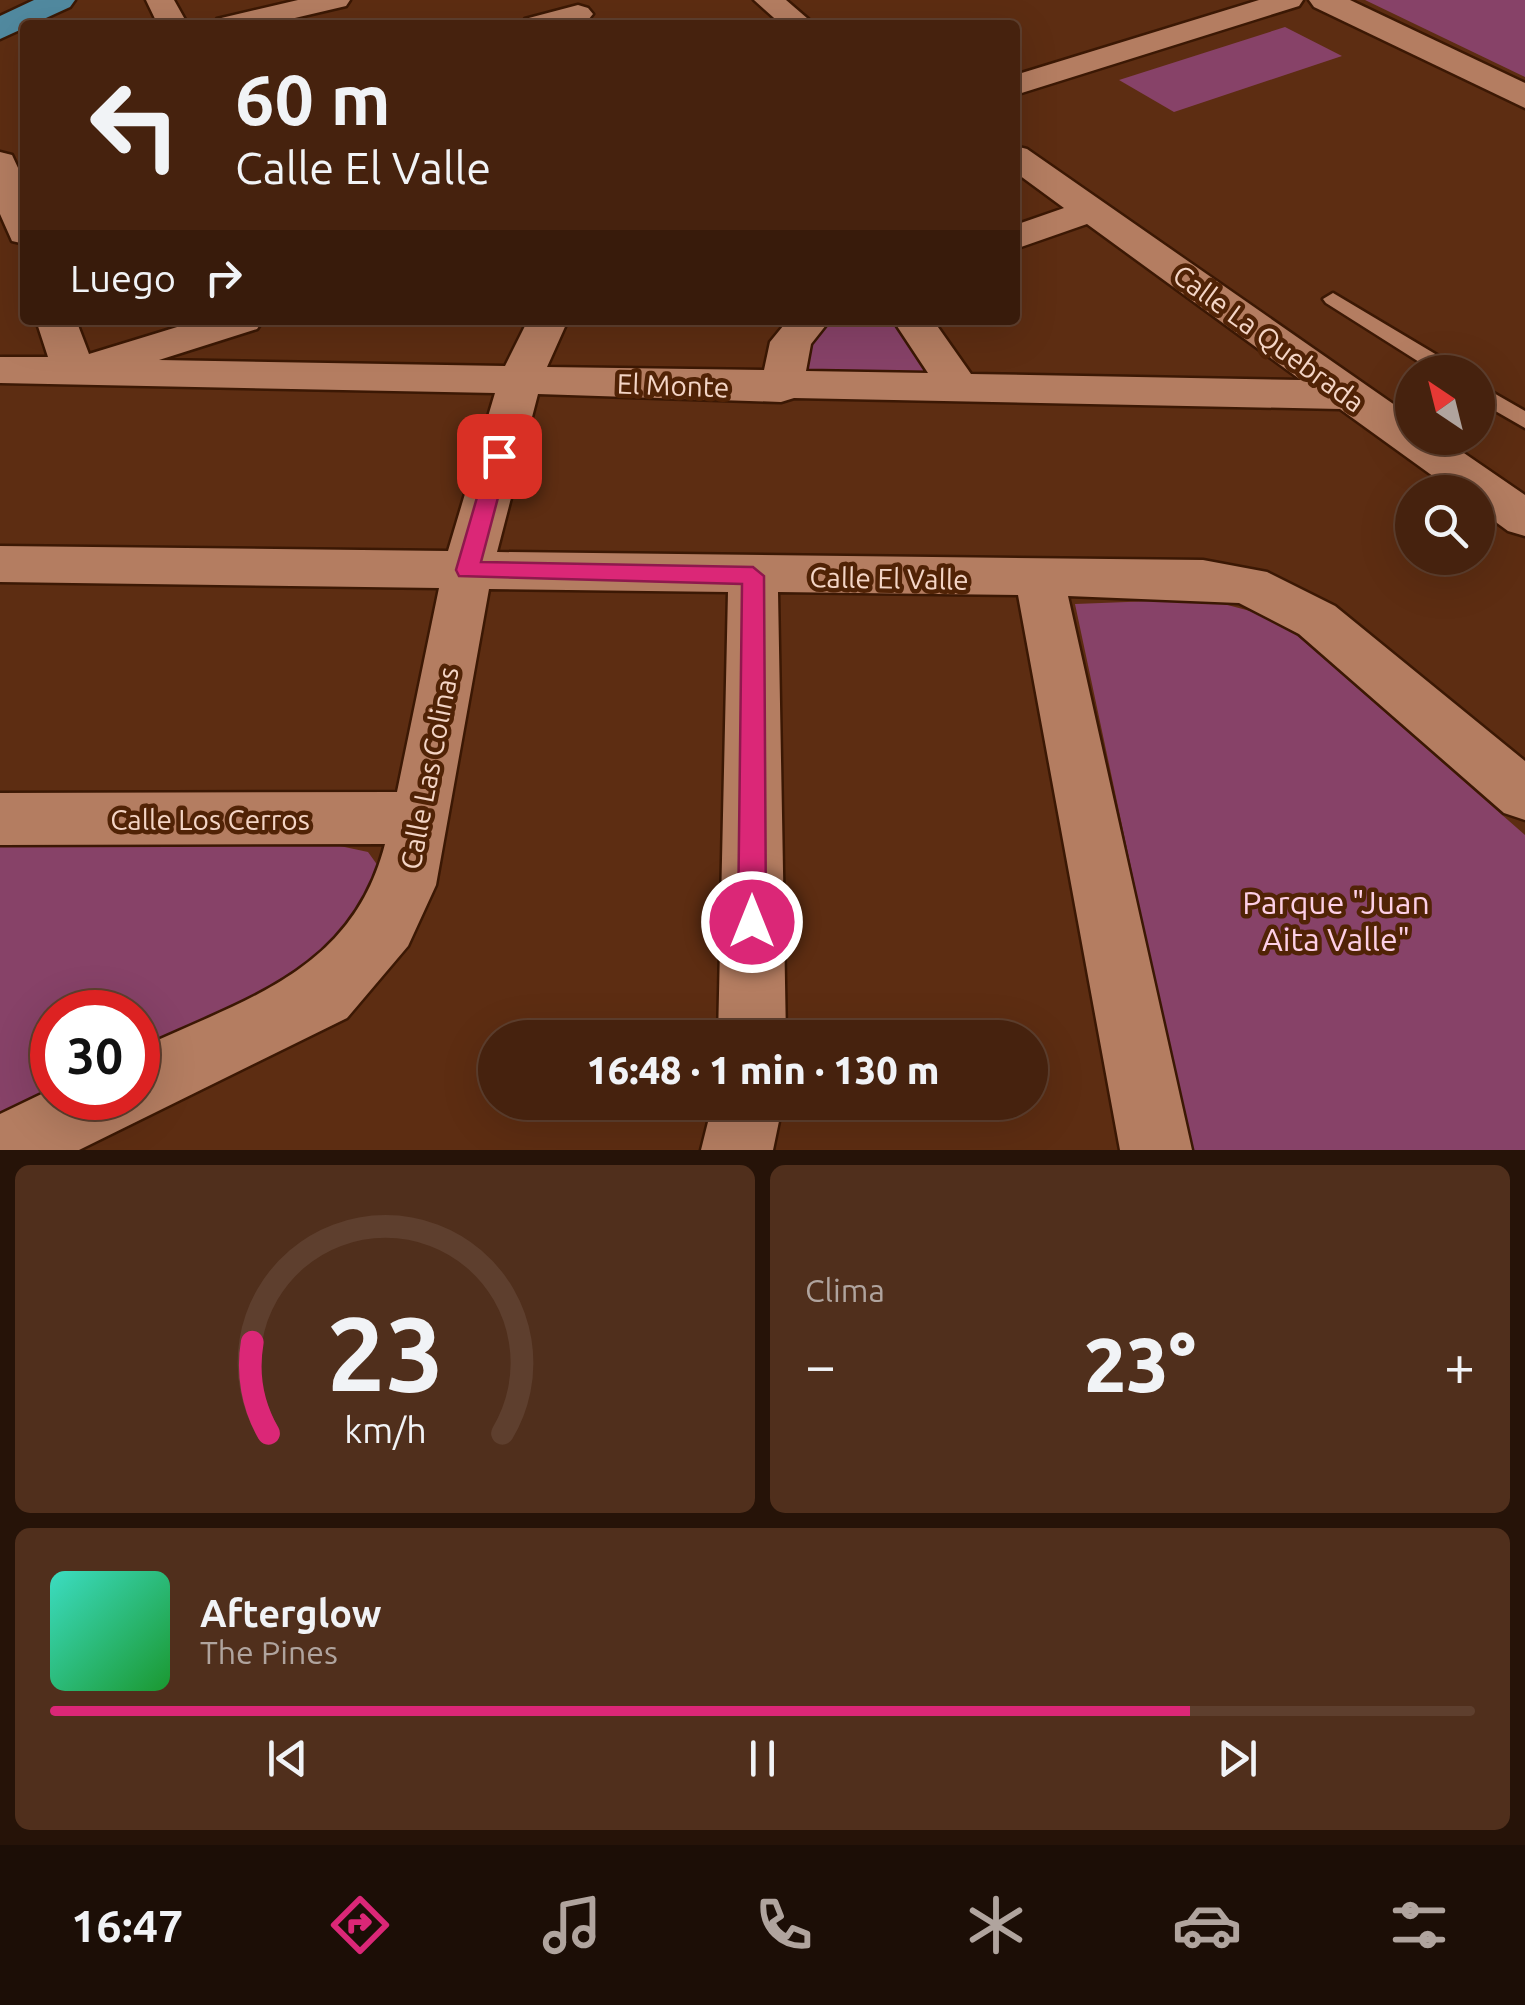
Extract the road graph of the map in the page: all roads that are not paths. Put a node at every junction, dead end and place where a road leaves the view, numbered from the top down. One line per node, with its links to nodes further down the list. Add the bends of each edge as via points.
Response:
1 (18, 0): 7 (highway)
2 (59, 0): 10 (highway)
3 (336, 0): 8 (street)
4 (768, 0): 9 (street)
5 (1289, 0): 11 (street)
6 (1324, 0): 12 (street)
7 (0, 9)
8 (249, 20)
9 (794, 20)
10 (0, 28)
11 (1020, 83)
12 (1525, 97)
13 (1020, 160): 15 (street, Calle La Quebrada)
14 (2, 173): 16 (street)
15 (1092, 210): 17 (street); 30 (street, Calle La Quebrada)
16 (20, 220)
17 (1020, 236)
18 (1333, 299): 24 (lane)
19 (58, 325): 26 (street)
20 (227, 325): 26 (street)
21 (546, 325): 27 (street, Calle Las Colinas)
22 (806, 325): 28 (street, via 791,342)
23 (916, 325): 29 (street)
24 (1422, 355)
25 (0, 370): 26 (street, El Monte)
26 (74, 372): 27 (street, El Monte)
27 (520, 380): 28 (street, El Monte); 35 (street, Calle Las Colinas)
28 (781, 388): 29 (street, El Monte)
29 (959, 388): 30 (street, El Monte)
30 (1347, 395): 33 (street, Calle La Quebrada)
31 (1495, 402): 32 (lane)
32 (1525, 421)
33 (1525, 519)
34 (0, 564): 35 (street, Calle El Valle)
35 (467, 570): 36 (street, Calle El Valle); 39 (street, Calle Las Colinas)
36 (753, 576): 37 (street, Calle El Valle); 41 (street)
37 (1040, 580): 38 (street, Calle El Valle, via 1203,579 1249,585 1281,598 1317,620); 47 (street)
38 (1525, 795)
39 (421, 818): 40 (street, Calle Los Cerros); 42 (street, Calle Las Colinas, via 405,885 386,925 324,994)
40 (0, 819)
41 (752, 1020)
42 (160, 1073)
43 (65, 1120): 45 (street)
44 (744, 1120): 46 (street)
45 (2, 1150)
46 (736, 1150)
47 (1156, 1150)

